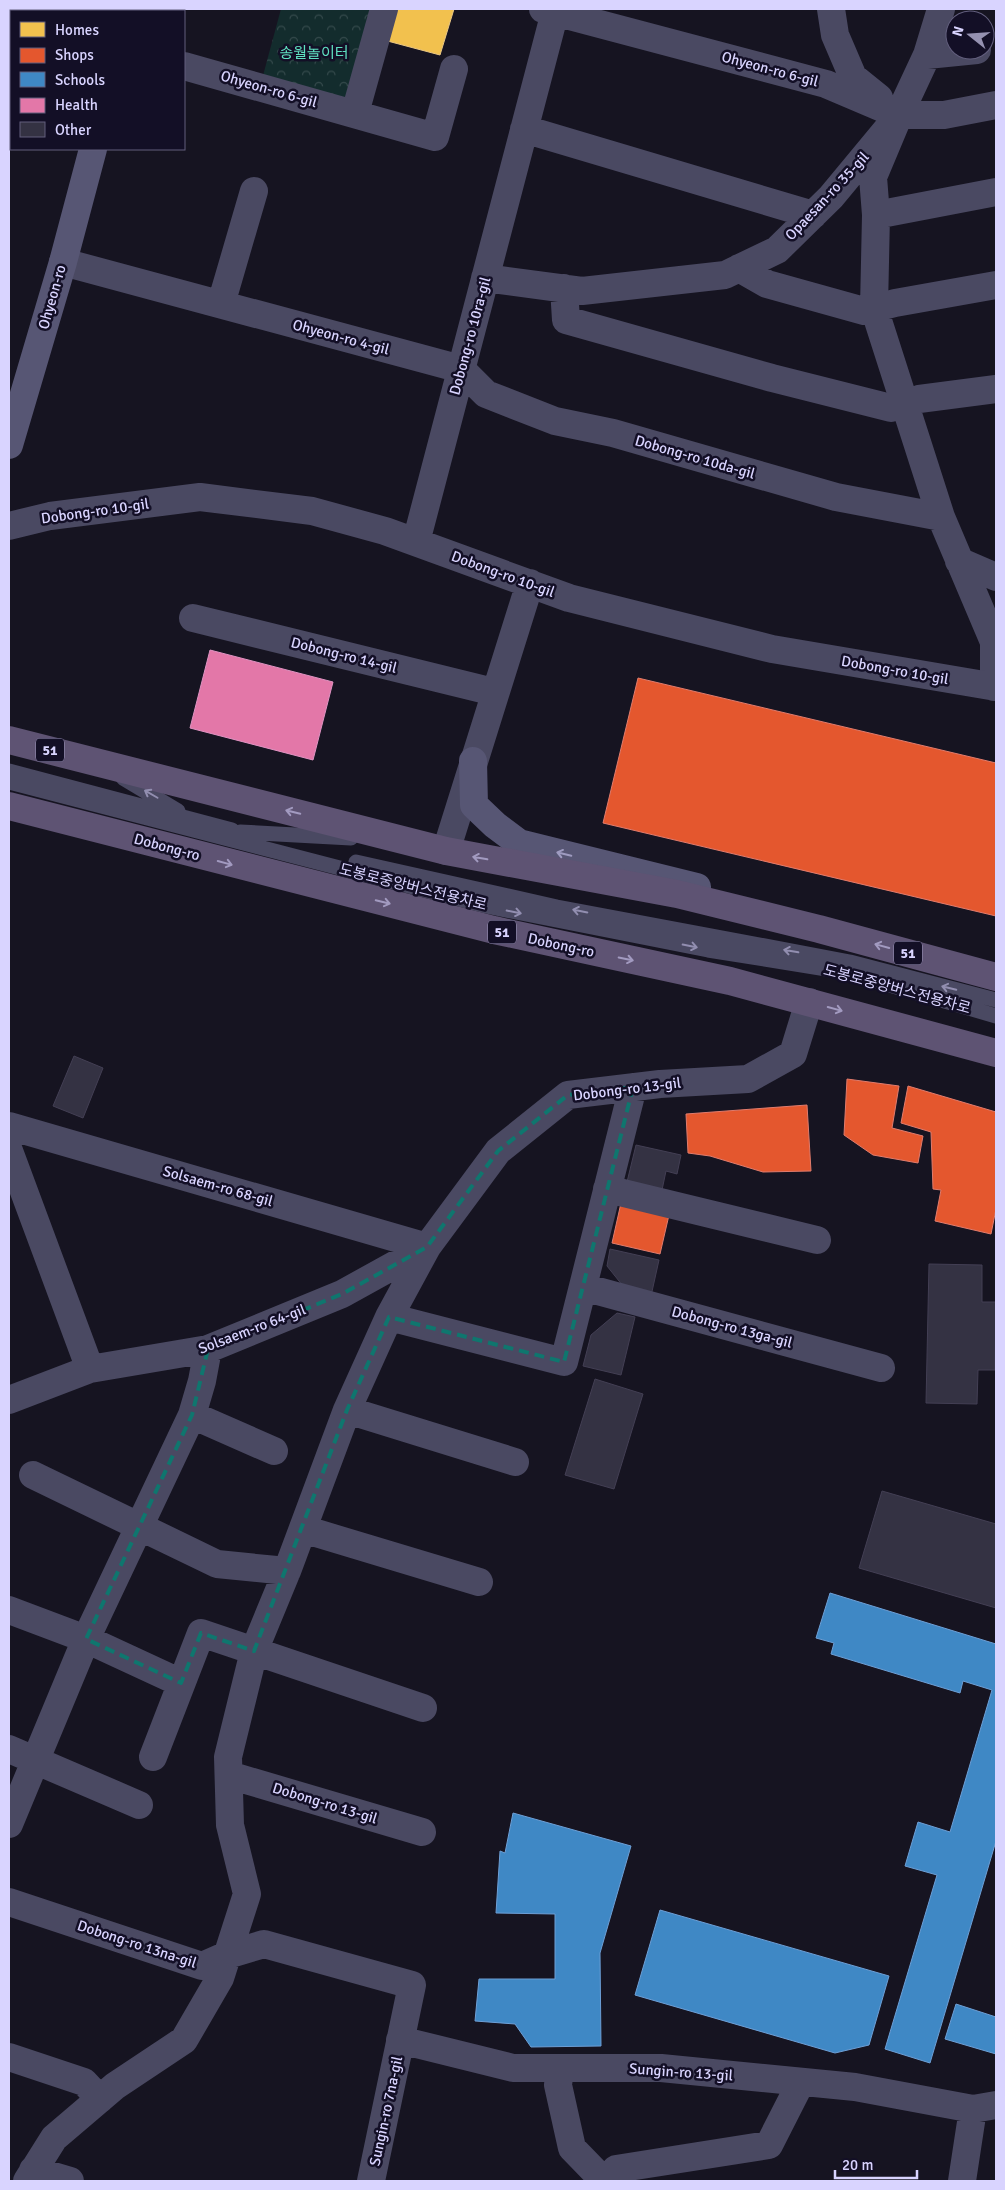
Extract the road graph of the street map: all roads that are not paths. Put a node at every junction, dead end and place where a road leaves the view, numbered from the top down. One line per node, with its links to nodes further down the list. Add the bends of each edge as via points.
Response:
1 (384, 9): 11 (street)
2 (831, 9): 12 (street, via 835,35 853,77)
3 (941, 9): 7 (street, Opaesan-ro 35-gil)
4 (549, 10): 5 (street, Ohyeon-ro 6-gil); 13 (street, Dobong-ro 10ra-gil)
5 (606, 17): 12 (street, Ohyeon-ro 6-gil, via 826,84)
6 (945, 53): 7 (street)
7 (926, 55): 12 (street, Opaesan-ro 35-gil)
8 (185, 66): 11 (street, Ohyeon-ro 6-gil)
9 (454, 69): 11 (street, Ohyeon-ro 6-gil, via 435,138)
10 (996, 105): 12 (street, Ohyeon-ro 6-gil, via 944,115)
11 (354, 113)
12 (900, 115): 17 (street, Opaesan-ro 35-gil); 18 (street, via 873,177)
13 (524, 130): 17 (street); 21 (street, Dobong-ro 10ra-gil)
14 (93, 150): 19 (main road, Ohyeon-ro)
15 (254, 191): 24 (street)
16 (996, 192): 18 (street)
17 (813, 215): 20 (street, Opaesan-ro 35-gil, via 777,250)
18 (876, 215): 25 (street)
19 (63, 262): 24 (street, Ohyeon-ro 4-gil); 29 (main road, Ohyeon-ro)
20 (739, 268): 23 (street, Opaesan-ro 35-gil, via 725,275 582,291); 25 (street, via 767,284 864,311)
21 (485, 278): 23 (street, Opaesan-ro 35-gil); 26 (street, Dobong-ro 10ra-gil)
22 (996, 285): 25 (street)
23 (564, 288): 28 (street, via 566,320 891,408)
24 (221, 304): 26 (street, Ohyeon-ro 4-gil)
25 (874, 308): 28 (street)
26 (461, 369): 30 (street, Dobong-ro 10da-gil, via 486,394 555,422 612,433 836,497); 32 (street, Dobong-ro 10ra-gil)
27 (996, 389): 28 (street)
28 (905, 403): 30 (street)
29 (9, 445)
30 (940, 518): 33 (street)
31 (9, 526): 32 (street, Dobong-ro 10-gil, via 50,516 200,497 312,511)
32 (416, 542): 35 (street, Dobong-ro 10-gil)
33 (960, 562): 34 (street); 37 (street, via 994,642)
34 (996, 577)
35 (530, 583): 37 (street, Dobong-ro 10-gil, via 569,598 772,649); 38 (street)
36 (193, 618): 38 (street, Dobong-ro 14-gil)
37 (995, 687)
38 (494, 692): 41 (street)
39 (9, 740): 40 (main road, 51)
40 (91, 761): 47 (lane, one-way to 40); 49 (main road, 51, one-way to 40)
41 (473, 761): 50 (street); 51 (main road, one-way to 41, via 686,883 520,843 494,825 474,804)
42 (9, 772): 47 (lane)
43 (9, 782): 44 (lane, 도봉로중앙버스전용차로)
44 (39, 802): 45 (main road, Dobong-ro / 51); 46 (main road); 54 (main road, Dobong-ro / 51, one-way to 54, via 116,834 494,930 730,981); 55 (lane, 도봉로중앙버스전용차로, one-way to 55, via 486,906 708,950 845,972)
45 (9, 806)
46 (9, 812)
47 (192, 819): 48 (lane)
48 (240, 832): 49 (lane); 53 (lane, one-way to 48, via 850,962 557,907 366,865)
49 (408, 842): 50 (main road, 51)
50 (446, 851): 51 (main road, 51, one-way to 50, via 677,894)
51 (795, 923): 52 (main road, 51, one-way to 51)
52 (996, 977)
53 (996, 1000)
54 (809, 1002): 56 (main road, Dobong-ro / 51, one-way to 56); 57 (street, Dobong-ro 13-gil, via 793,1054 748,1079)
55 (996, 1016)
56 (996, 1053)
57 (633, 1087): 60 (street); 62 (street, Dobong-ro 13-gil, via 568,1095 498,1152)
58 (9, 1126): 62 (street, Solsaem-ro 68-gil)
59 (9, 1151): 67 (street)
60 (607, 1190): 61 (street); 63 (street)
61 (817, 1240)
62 (427, 1247): 64 (street, Dobong-ro 13-gil); 65 (street, Solsaem-ro 64-gil, via 342,1294)
63 (583, 1287): 64 (street, via 564,1362); 66 (street, Dobong-ro 13ga-gil)
64 (389, 1317): 69 (street, Dobong-ro 13-gil)
65 (208, 1349): 67 (street, Solsaem-ro 64-gil); 70 (street)
66 (881, 1368)
67 (90, 1369): 68 (street, Solsaem-ro 64-gil)
68 (9, 1400)
69 (346, 1410): 72 (street); 75 (street, Dobong-ro 13-gil)
70 (192, 1415): 71 (street); 74 (street)
71 (274, 1451)
72 (515, 1462)
73 (33, 1475): 74 (street)
74 (140, 1526): 76 (street, via 217,1564); 79 (street)
75 (303, 1529): 76 (street, Dobong-ro 13-gil); 77 (street)
76 (288, 1571): 80 (street, Dobong-ro 13-gil)
77 (479, 1582)
78 (9, 1610): 79 (street)
79 (86, 1639): 81 (street); 85 (street)
80 (254, 1651): 81 (street, via 200,1633); 82 (street); 86 (street, Dobong-ro 13-gil, via 228,1756)
81 (181, 1683): 84 (street)
82 (423, 1708)
83 (9, 1749): 85 (street)
84 (153, 1757)
85 (35, 1758): 87 (street); 88 (street)
86 (228, 1774): 89 (street, Dobong-ro 13-gil); 91 (street, Dobong-ro 13-gil, via 230,1825 247,1894)
87 (139, 1805)
88 (9, 1824)
89 (422, 1832)
90 (9, 1902): 91 (street, Dobong-ro 13na-gil, via 202,1966)
91 (227, 1955): 92 (street, Dobong-ro 13na-gil, via 264,1944 412,1985); 96 (street, Dobong-ro 13-gil, via 220,1978 184,2040)
92 (400, 2040): 94 (street, Sungin-ro 13-gil, via 513,2068); 100 (street, Sungin-ro 7na-gil)
93 (9, 2057): 96 (street, via 84,2082)
94 (560, 2068): 95 (street, Sungin-ro 13-gil, via 661,2068); 101 (street, via 558,2084 572,2148)
95 (801, 2082): 97 (street, Sungin-ro 13-gil); 101 (street, via 769,2145 616,2169)
96 (100, 2099): 98 (street, Dobong-ro 13-gil, via 54,2138)
97 (985, 2107): 102 (street)
98 (30, 2176): 99 (street, Dobong-ro 13-gil)
99 (70, 2181)
100 (371, 2181)
101 (605, 2181)
102 (962, 2181)

